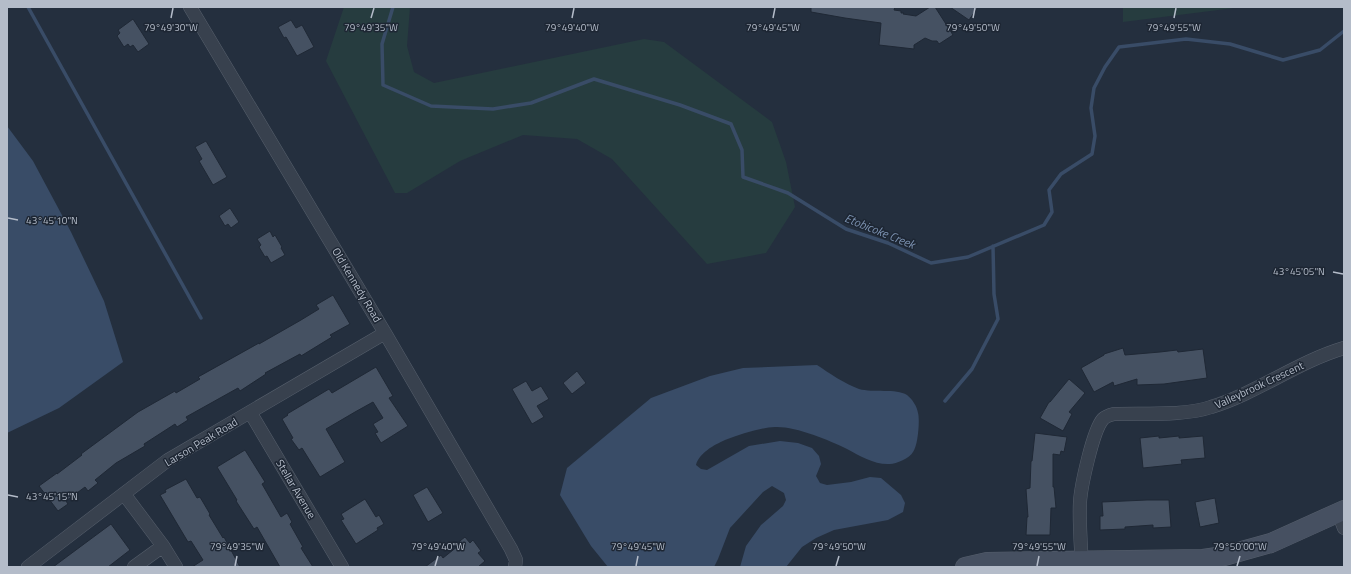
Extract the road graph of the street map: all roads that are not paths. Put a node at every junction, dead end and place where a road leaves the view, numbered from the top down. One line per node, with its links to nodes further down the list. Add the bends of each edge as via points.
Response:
1 (190, 7): 2 (street, Old Kennedy Road)
2 (385, 333): 4 (street, Larson Peak Road); 14 (street, Old Kennedy Road, via 512,550 516,560)
3 (1344, 348): 9 (street, Valleybrook Crescent, via 1210,408 1114,414 1103,419 1097,428 1082,486)
4 (250, 412): 5 (street, Larson Peak Road, via 168,460); 13 (street, Stellar Avenue)
5 (124, 494): 7 (street); 10 (street, Larson Peak Road)
6 (1342, 517): 8 (street)
7 (162, 546): 11 (street); 12 (street)
8 (1224, 562): 9 (street, via 1203,559)
9 (1081, 564): 15 (street, via 987,562)
10 (28, 567)
11 (134, 567)
12 (176, 567)
13 (342, 567)
14 (515, 567)
15 (965, 567)

